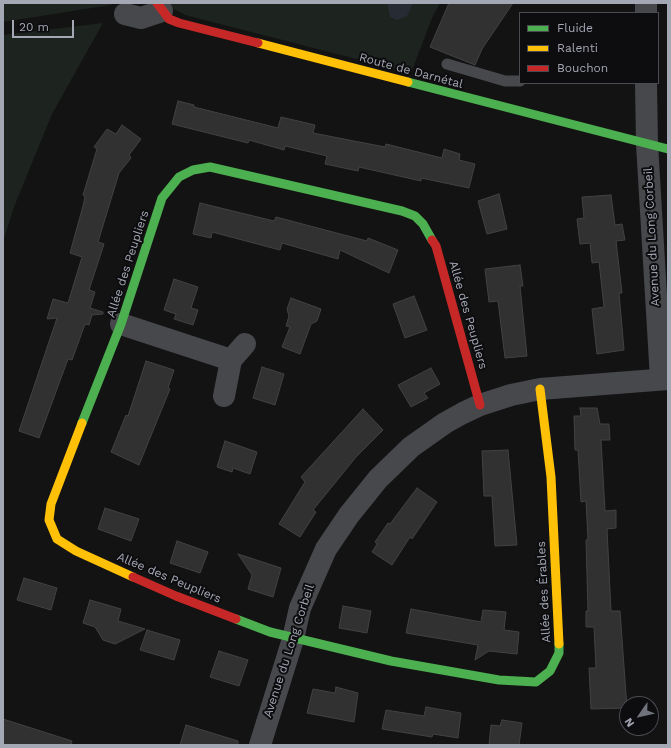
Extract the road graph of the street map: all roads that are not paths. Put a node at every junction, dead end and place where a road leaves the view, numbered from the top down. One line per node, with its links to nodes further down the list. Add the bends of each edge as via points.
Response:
1 (160, 7): 2 (street, via 141,18); 6 (street, Route de Darnétal, via 169,19 179,23)
2 (124, 14)
3 (447, 64): 4 (lane, via 505,81)
4 (519, 81)
5 (646, 84): 6 (street, Avenue du Long Corbeil)
6 (647, 144): 7 (street, Route de Darnétal); 9 (street, Avenue du Long Corbeil)
7 (668, 149)
8 (121, 324): 11 (street, via 238,352); 12 (street, Allée des Peupliers, via 162,198 179,176 210,167 415,216 436,246); 13 (street, Allée des Peupliers, via 51,504 48,520 57,539 76,551 176,596)
9 (664, 379): 10 (street, Avenue du Long Corbeil)
10 (540, 389): 12 (street, Avenue du Long Corbeil); 13 (street, Allée des Érables, via 551,477 559,653 550,671 536,682 499,680 391,661)
11 (224, 396)
12 (480, 405): 13 (street, Avenue du Long Corbeil, via 445,423 411,447 378,479 349,515 326,549 311,580 300,608)
13 (293, 639): 14 (street, Avenue du Long Corbeil)
14 (260, 745)

